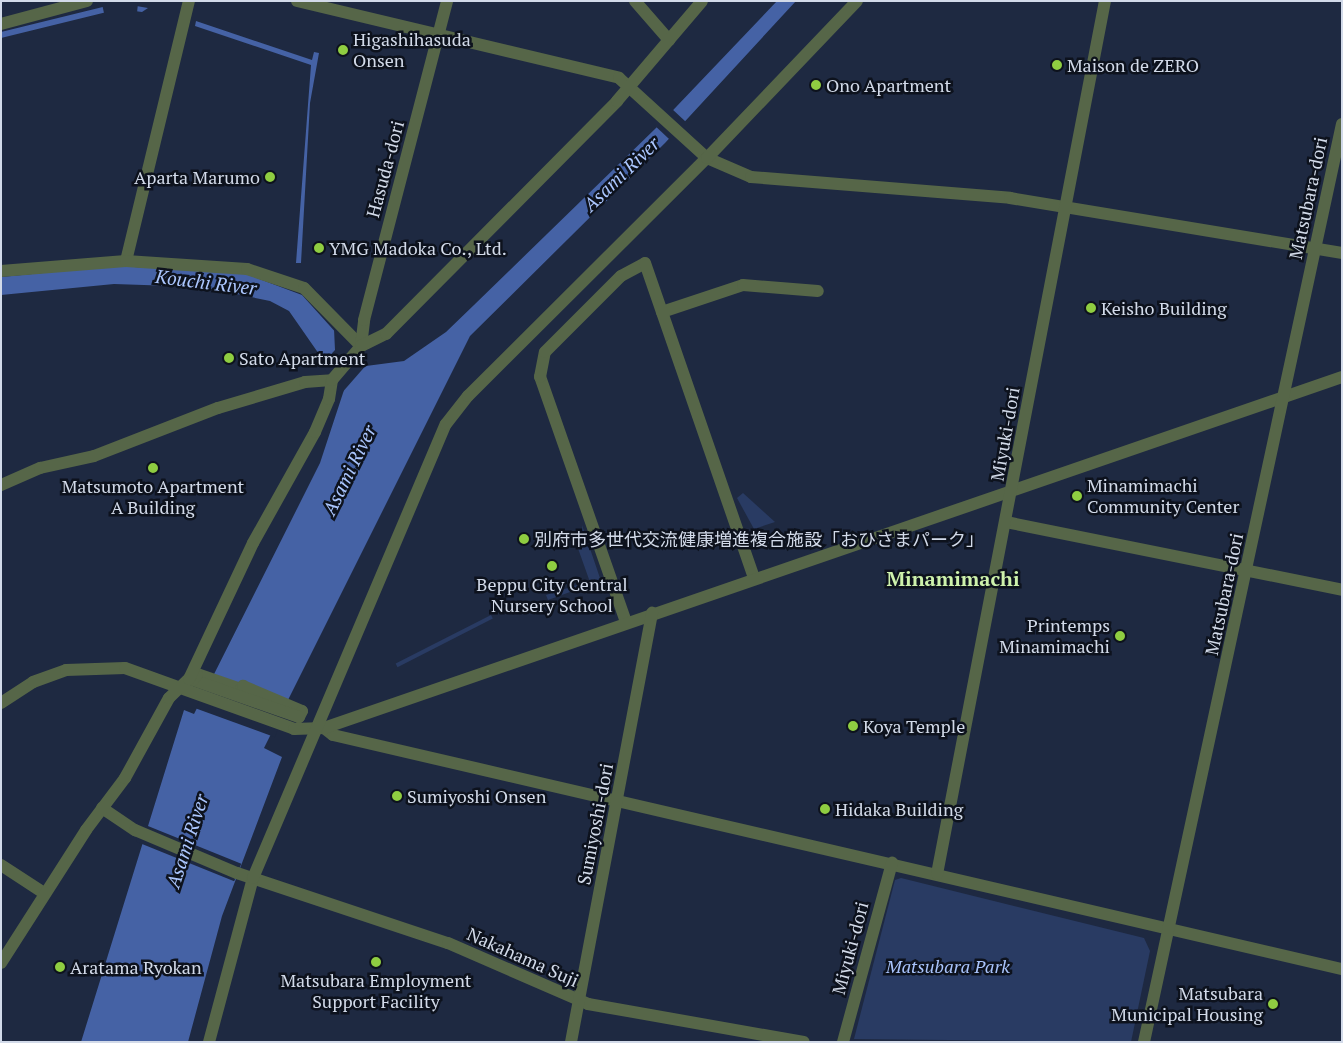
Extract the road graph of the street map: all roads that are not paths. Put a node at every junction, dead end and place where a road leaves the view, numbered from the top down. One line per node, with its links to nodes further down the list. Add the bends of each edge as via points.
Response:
1 (87, 1): 9 (street)
2 (189, 1): 18 (street)
3 (296, 1): 10 (street)
4 (447, 1): 10 (street, Hasuda-dori)
5 (635, 1): 11 (street)
6 (702, 1): 11 (street)
7 (857, 1): 14 (street)
8 (1106, 1): 15 (street, Miyuki-dori)
9 (1, 24)
10 (438, 34): 12 (street, via 619,78); 22 (street, Hasuda-dori)
11 (669, 40): 12 (street)
12 (629, 86): 14 (street); 22 (street, via 386,334)
13 (1342, 124): 16 (street, Matsubara-dori)
14 (704, 155): 15 (street, via 751,177 1010,198); 37 (street, via 456,410 434,448)
15 (1066, 207): 16 (street); 27 (street, Miyuki-dori)
16 (1315, 248): 17 (street); 25 (street, Matsubara-dori)
17 (1342, 253)
18 (126, 261): 19 (street); 22 (street, via 228,266 289,281 316,297)
19 (1, 272)
20 (818, 291): 21 (street, via 743,284)
21 (662, 312): 30 (street); 33 (street, via 645,263 621,276 545,352 540,377)
22 (359, 349): 24 (street)
23 (1342, 377): 25 (street)
24 (332, 380): 26 (street, via 305,382 218,408 94,456 40,468); 35 (street, via 329,399 315,432)
25 (1284, 397): 27 (street); 29 (street, Matsubara-dori)
26 (1, 485)
27 (1012, 490): 28 (street, Miyuki-dori); 30 (street)
28 (1006, 522): 29 (street); 42 (street, Miyuki-dori)
29 (1247, 571): 31 (street); 45 (street, Matsubara-dori)
30 (754, 578): 32 (street)
31 (1342, 590)
32 (652, 613): 33 (street); 38 (street, Sumiyoshi-dori)
33 (626, 622): 37 (street)
34 (194, 680): 34 (street, via 299,717 302,711 243,686 241,689 197,674)
35 (184, 690): 36 (street, via 124,668 83,667 33,682); 37 (street, via 294,729); 39 (street, via 169,698 125,778)
36 (1, 703)
37 (318, 729): 38 (street); 43 (street)
38 (617, 800): 40 (street); 48 (street, Sumiyoshi-dori)
39 (102, 808): 43 (street, Nakahama Suji, via 135,830); 44 (street)
40 (892, 864): 42 (street); 52 (street, Miyuki-dori)
41 (1, 865): 44 (street)
42 (938, 874): 45 (street)
43 (253, 878): 48 (street, Nakahama Suji, via 448,943); 49 (street)
44 (44, 894): 46 (street)
45 (1168, 930): 47 (street); 53 (street, Matsubara-dori)
46 (1, 963)
47 (1342, 969)
48 (579, 1001): 50 (street, Sumiyoshi-dori); 51 (street, Nakahama Suji)
49 (209, 1042)
50 (571, 1042)
51 (804, 1042)
52 (843, 1042)
53 (1144, 1042)

